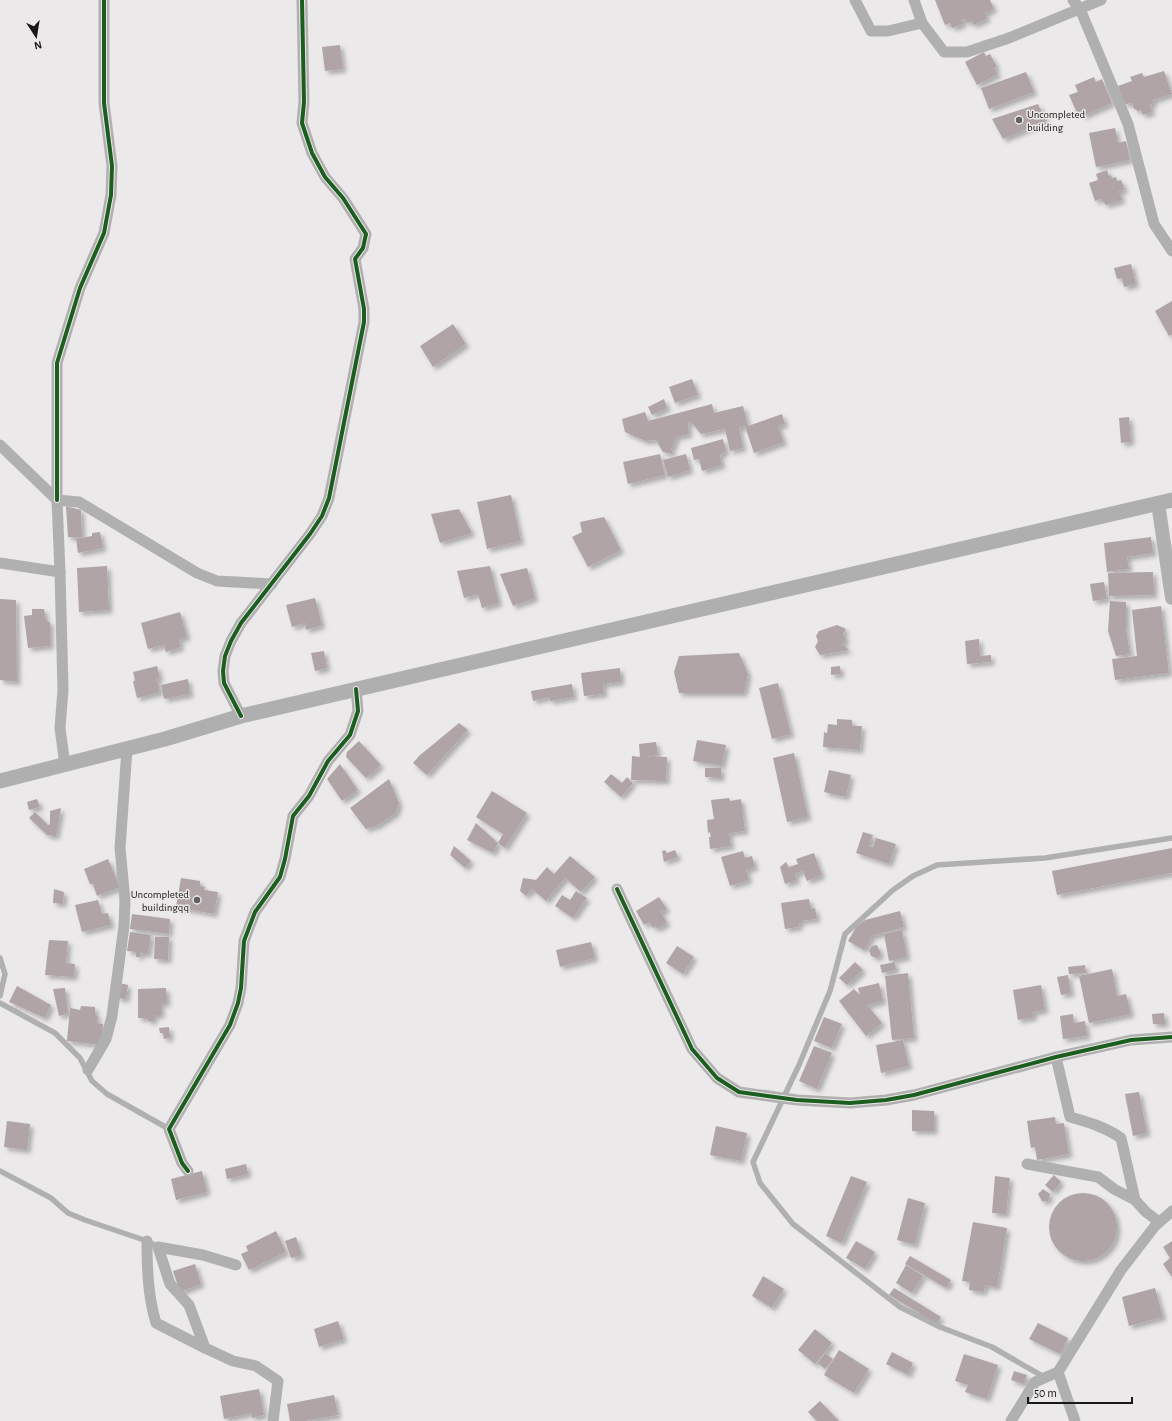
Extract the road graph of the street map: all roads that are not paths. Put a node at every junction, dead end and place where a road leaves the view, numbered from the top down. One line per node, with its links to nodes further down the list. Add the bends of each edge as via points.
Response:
1 (104, 0): 11 (street, via 104,103 112,166 111,195 104,233 80,288 57,363)
2 (302, 0): 15 (street, via 302,124 312,153 325,177 343,198 366,234 355,259 364,322 329,498 322,516)
3 (855, 0): 8 (street, via 871,32)
4 (914, 0): 8 (street)
5 (1072, 0): 7 (street)
6 (1101, 0): 7 (street)
7 (1080, 10): 8 (street, via 967,52 944,52); 9 (street, via 1128,124 1154,224)
8 (922, 24)
9 (1172, 251)
10 (0, 445): 11 (street)
11 (57, 500): 14 (street); 15 (street, via 79,502 197,573 217,581)
12 (1165, 501): 16 (street); 17 (main road)
13 (0, 563): 14 (street)
14 (60, 572): 20 (street, via 63,690 60,728)
15 (272, 584): 18 (street, via 241,623 225,656 224,683)
16 (1172, 598)
17 (356, 689): 18 (main road); 31 (street, via 358,711 350,735 328,761 310,796 293,816 280,877 255,912 244,941 241,988 230,1025)
18 (242, 716): 19 (main road)
19 (127, 749): 20 (main road); 29 (street, via 120,848 125,901 124,926 112,1016 106,1039)
20 (65, 765): 21 (main road)
21 (0, 781)
22 (1172, 838): 30 (lane, via 1045,858 938,865 908,880 893,890 845,934 830,991)
23 (617, 889): 30 (street, via 692,1049 717,1078 739,1092)
24 (0, 958): 25 (lane, via 5,974)
25 (0, 996)
26 (0, 1003): 29 (lane, via 55,1033 80,1058)
27 (1172, 1037): 28 (street, via 1131,1040)
28 (1056, 1057): 30 (street, via 914,1095 886,1100 850,1103); 35 (street, via 1070,1117 1090,1122 1121,1138)
29 (88, 1070): 31 (lane, via 92,1081 107,1094)
30 (783, 1097): 43 (lane, via 753,1162 760,1183 793,1224 900,1307 940,1327 992,1347)
31 (169, 1128): 34 (street, via 182,1163)
32 (1027, 1164): 35 (street, via 1098,1177)
33 (0, 1171): 38 (lane, via 51,1198 68,1213)
34 (188, 1171)
35 (1136, 1200): 37 (street)
36 (1172, 1211): 37 (street)
37 (1159, 1222): 42 (street, via 1121,1270)
38 (147, 1240): 39 (lane); 41 (street, via 150,1305 156,1323)
39 (158, 1247): 40 (street, via 203,1255); 41 (street, via 170,1284 189,1305)
40 (236, 1265)
41 (204, 1348): 44 (street, via 233,1361 256,1366 278,1381)
42 (1058, 1372): 43 (street); 46 (street)
43 (1045, 1377): 45 (street, via 1035,1382)
44 (273, 1421)
45 (1011, 1421)
46 (1075, 1421)

